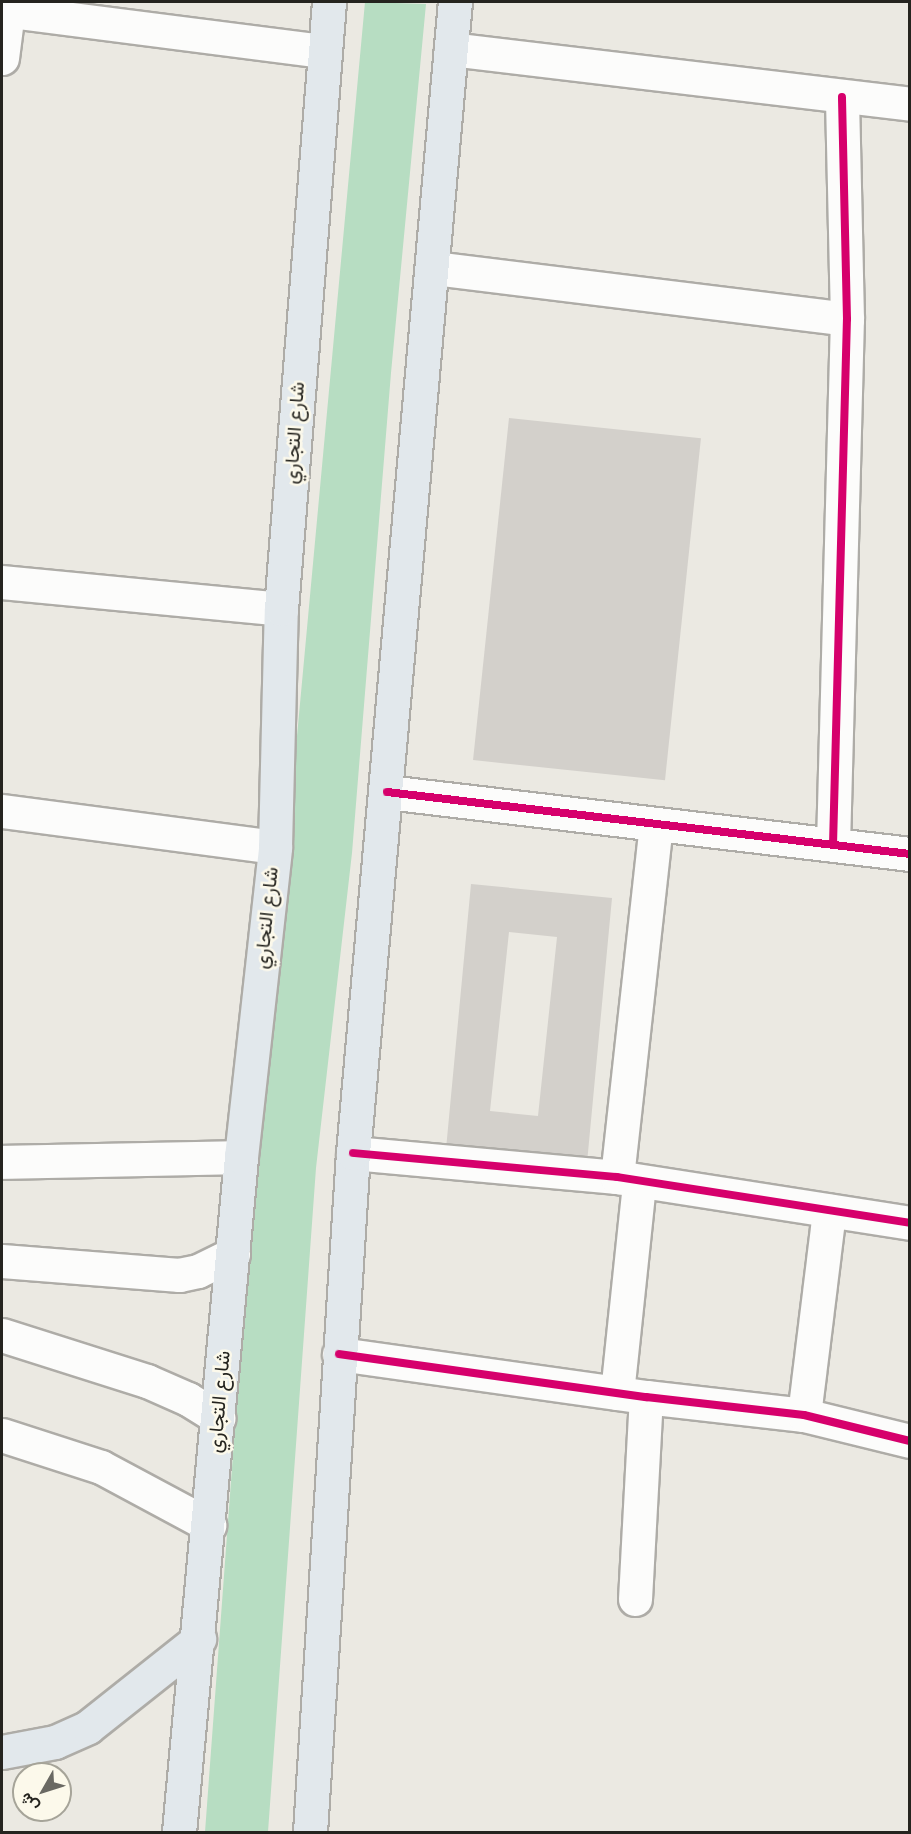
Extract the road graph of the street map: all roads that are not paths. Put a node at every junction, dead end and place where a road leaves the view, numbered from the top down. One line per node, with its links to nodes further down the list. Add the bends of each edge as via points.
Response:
1 (329, 2): 5 (main road, شارع التجاري)
2 (455, 2): 4 (main road)
3 (5, 11): 5 (street); 6 (street)
4 (452, 49): 7 (street); 9 (main road)
5 (323, 51): 12 (main road, شارع التجاري)
6 (2, 58)
7 (842, 97): 8 (street); 10 (street)
8 (909, 104)
9 (433, 268): 10 (street); 13 (main road)
10 (847, 319): 16 (street)
11 (2, 582): 12 (street)
12 (281, 609): 17 (main road, شارع التجاري)
13 (387, 792): 15 (street); 19 (main road)
14 (2, 811): 17 (street)
15 (656, 824): 16 (street); 22 (street)
16 (833, 845): 18 (street)
17 (275, 847): 20 (main road, شارع التجاري)
18 (909, 854)
19 (354, 1153): 22 (street); 28 (main road)
20 (241, 1157): 21 (street); 25 (main road, شارع التجاري)
21 (2, 1166)
22 (628, 1180): 23 (street); 29 (street)
23 (829, 1211): 24 (street); 30 (street)
24 (909, 1223)
25 (233, 1254): 26 (street, via 216,1264 179,1275); 31 (main road, شارع التجاري)
26 (2, 1261)
27 (2, 1335): 31 (street, via 147,1381)
28 (339, 1354): 29 (street); 39 (main road)
29 (631, 1395): 30 (street); 35 (street)
30 (804, 1415): 33 (street)
31 (218, 1418): 34 (main road, شارع التجاري)
32 (2, 1435): 34 (street, via 101,1467)
33 (909, 1441)
34 (209, 1525): 36 (main road, شارع التجاري)
35 (635, 1599)
36 (199, 1639): 37 (main road, via 88,1727 55,1742); 38 (main road, شارع التجاري)
37 (2, 1752)
38 (179, 1833)
39 (310, 1833)

